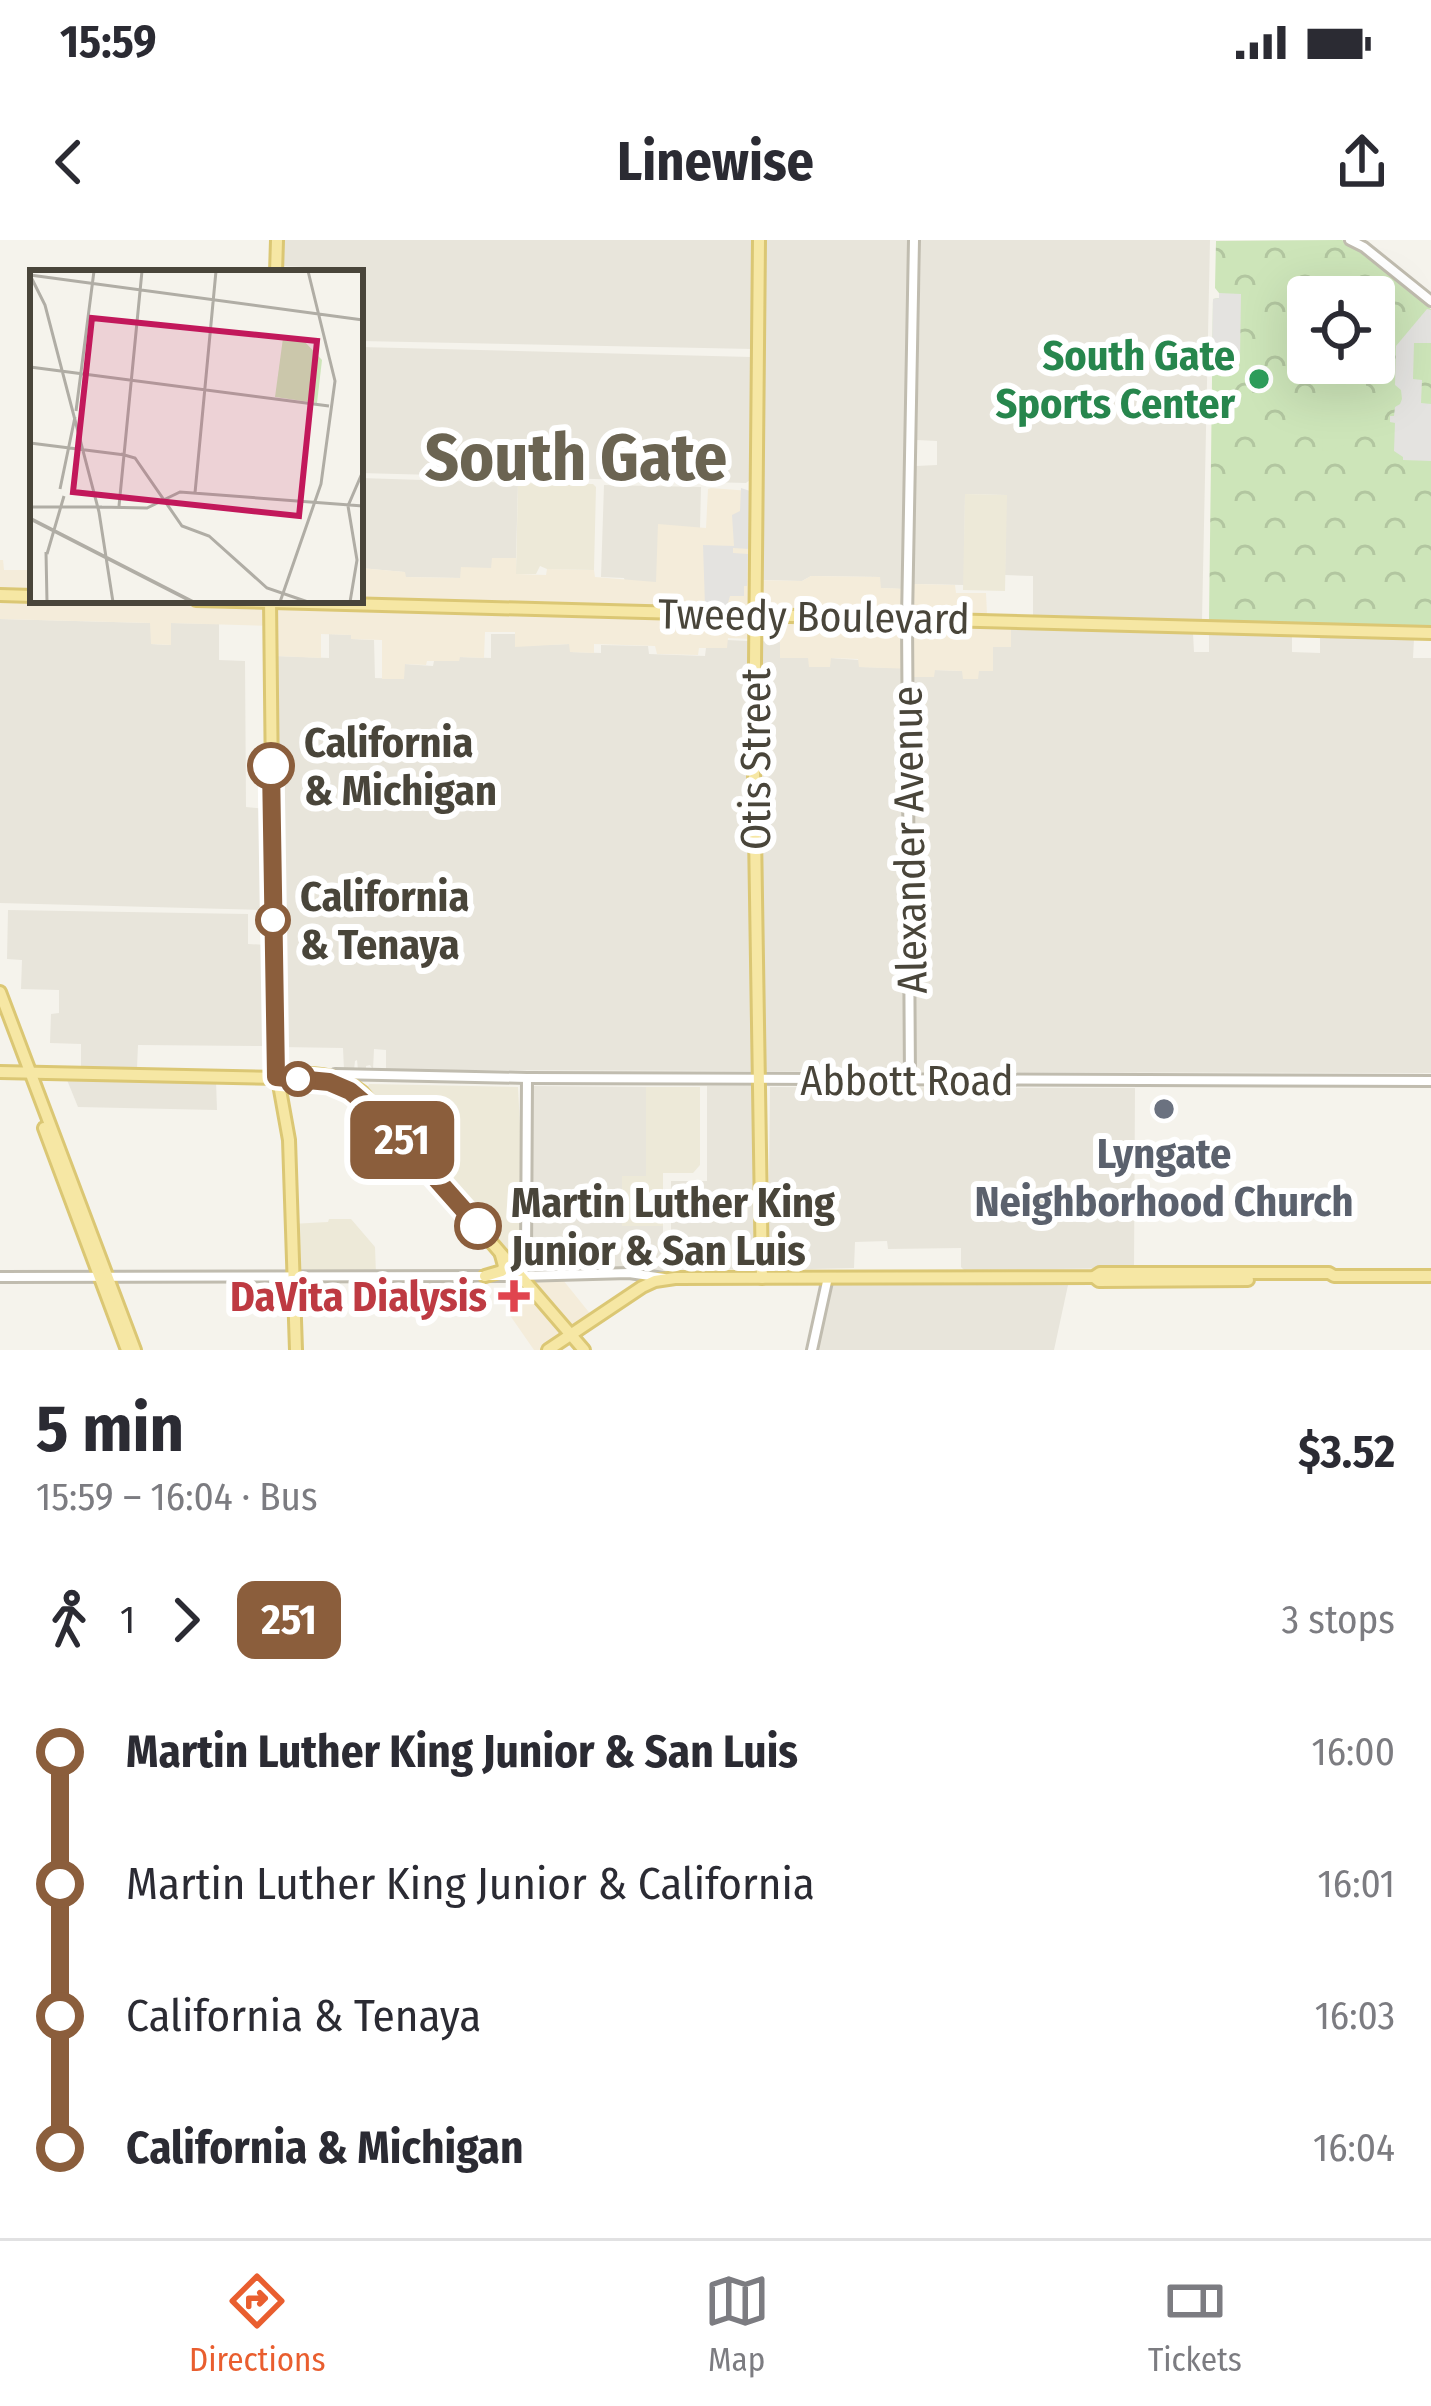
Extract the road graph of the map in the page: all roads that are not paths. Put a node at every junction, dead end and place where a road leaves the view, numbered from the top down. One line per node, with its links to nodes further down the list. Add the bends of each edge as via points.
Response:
1 (277, 240): 6 (main road)
2 (759, 240): 12 (main road, Otis Street)
3 (914, 240): 13 (street, Alexander Avenue)
4 (1350, 240): 5 (street)
5 (1363, 243): 7 (street)
6 (276, 270)
7 (1431, 301)
8 (0, 595): 9 (main road)
9 (30, 596)
10 (270, 603): 21 (main road)
11 (339, 603): 12 (main road, Tweedy Boulevard)
12 (754, 615): 13 (main road, Tweedy Boulevard); 24 (main road, Otis Street)
13 (907, 619): 14 (main road, Tweedy Boulevard); 25 (street, Alexander Avenue)
14 (1431, 632)
15 (0, 992): 18 (main road)
16 (0, 1008): 18 (main road)
17 (0, 1072): 18 (main road)
18 (27, 1072): 21 (main road); 30 (main road); 31 (main road)
19 (329, 1074): 20 (street, Abbott Road); 21 (main road); 27 (main road)
20 (383, 1076): 22 (street, Abbott Road); 23 (street, Abbott Road)
21 (276, 1077): 27 (main road); 37 (main road, via 289,1140)
22 (365, 1078): 27 (street, Abbott Road); 28 (main road)
23 (527, 1078): 24 (street, Abbott Road); 35 (street)
24 (761, 1079): 25 (street, Abbott Road); 45 (main road, Otis Street)
25 (910, 1080): 26 (street, Abbott Road)
26 (1431, 1081)
27 (345, 1084): 28 (main road); 29 (main road)
28 (362, 1092): 29 (main road)
29 (384, 1120): 34 (main road)
30 (72, 1205): 31 (main road); 32 (main road)
31 (85, 1219): 33 (main road)
32 (83, 1237): 33 (main road); 42 (main road)
33 (99, 1253): 42 (main road)
34 (503, 1256): 35 (main road); 38 (main road, via 503,1269); 39 (main road)
35 (526, 1258): 39 (street)
36 (621, 1274): 39 (street); 44 (street); 46 (street)
37 (295, 1276): 38 (street); 42 (street); 49 (main road)
38 (485, 1276): 39 (street)
39 (520, 1276): 47 (main road)
40 (1431, 1276): 43 (main road)
41 (0, 1277): 42 (street)
42 (104, 1277): 48 (main road)
43 (828, 1277): 45 (main road); 52 (street)
44 (668, 1278): 45 (main road); 46 (main road)
45 (762, 1278)
46 (634, 1292): 47 (main road)
47 (571, 1335): 50 (main road); 51 (main road)
48 (131, 1350)
49 (296, 1350)
50 (548, 1350)
51 (584, 1350)
52 (812, 1350)

